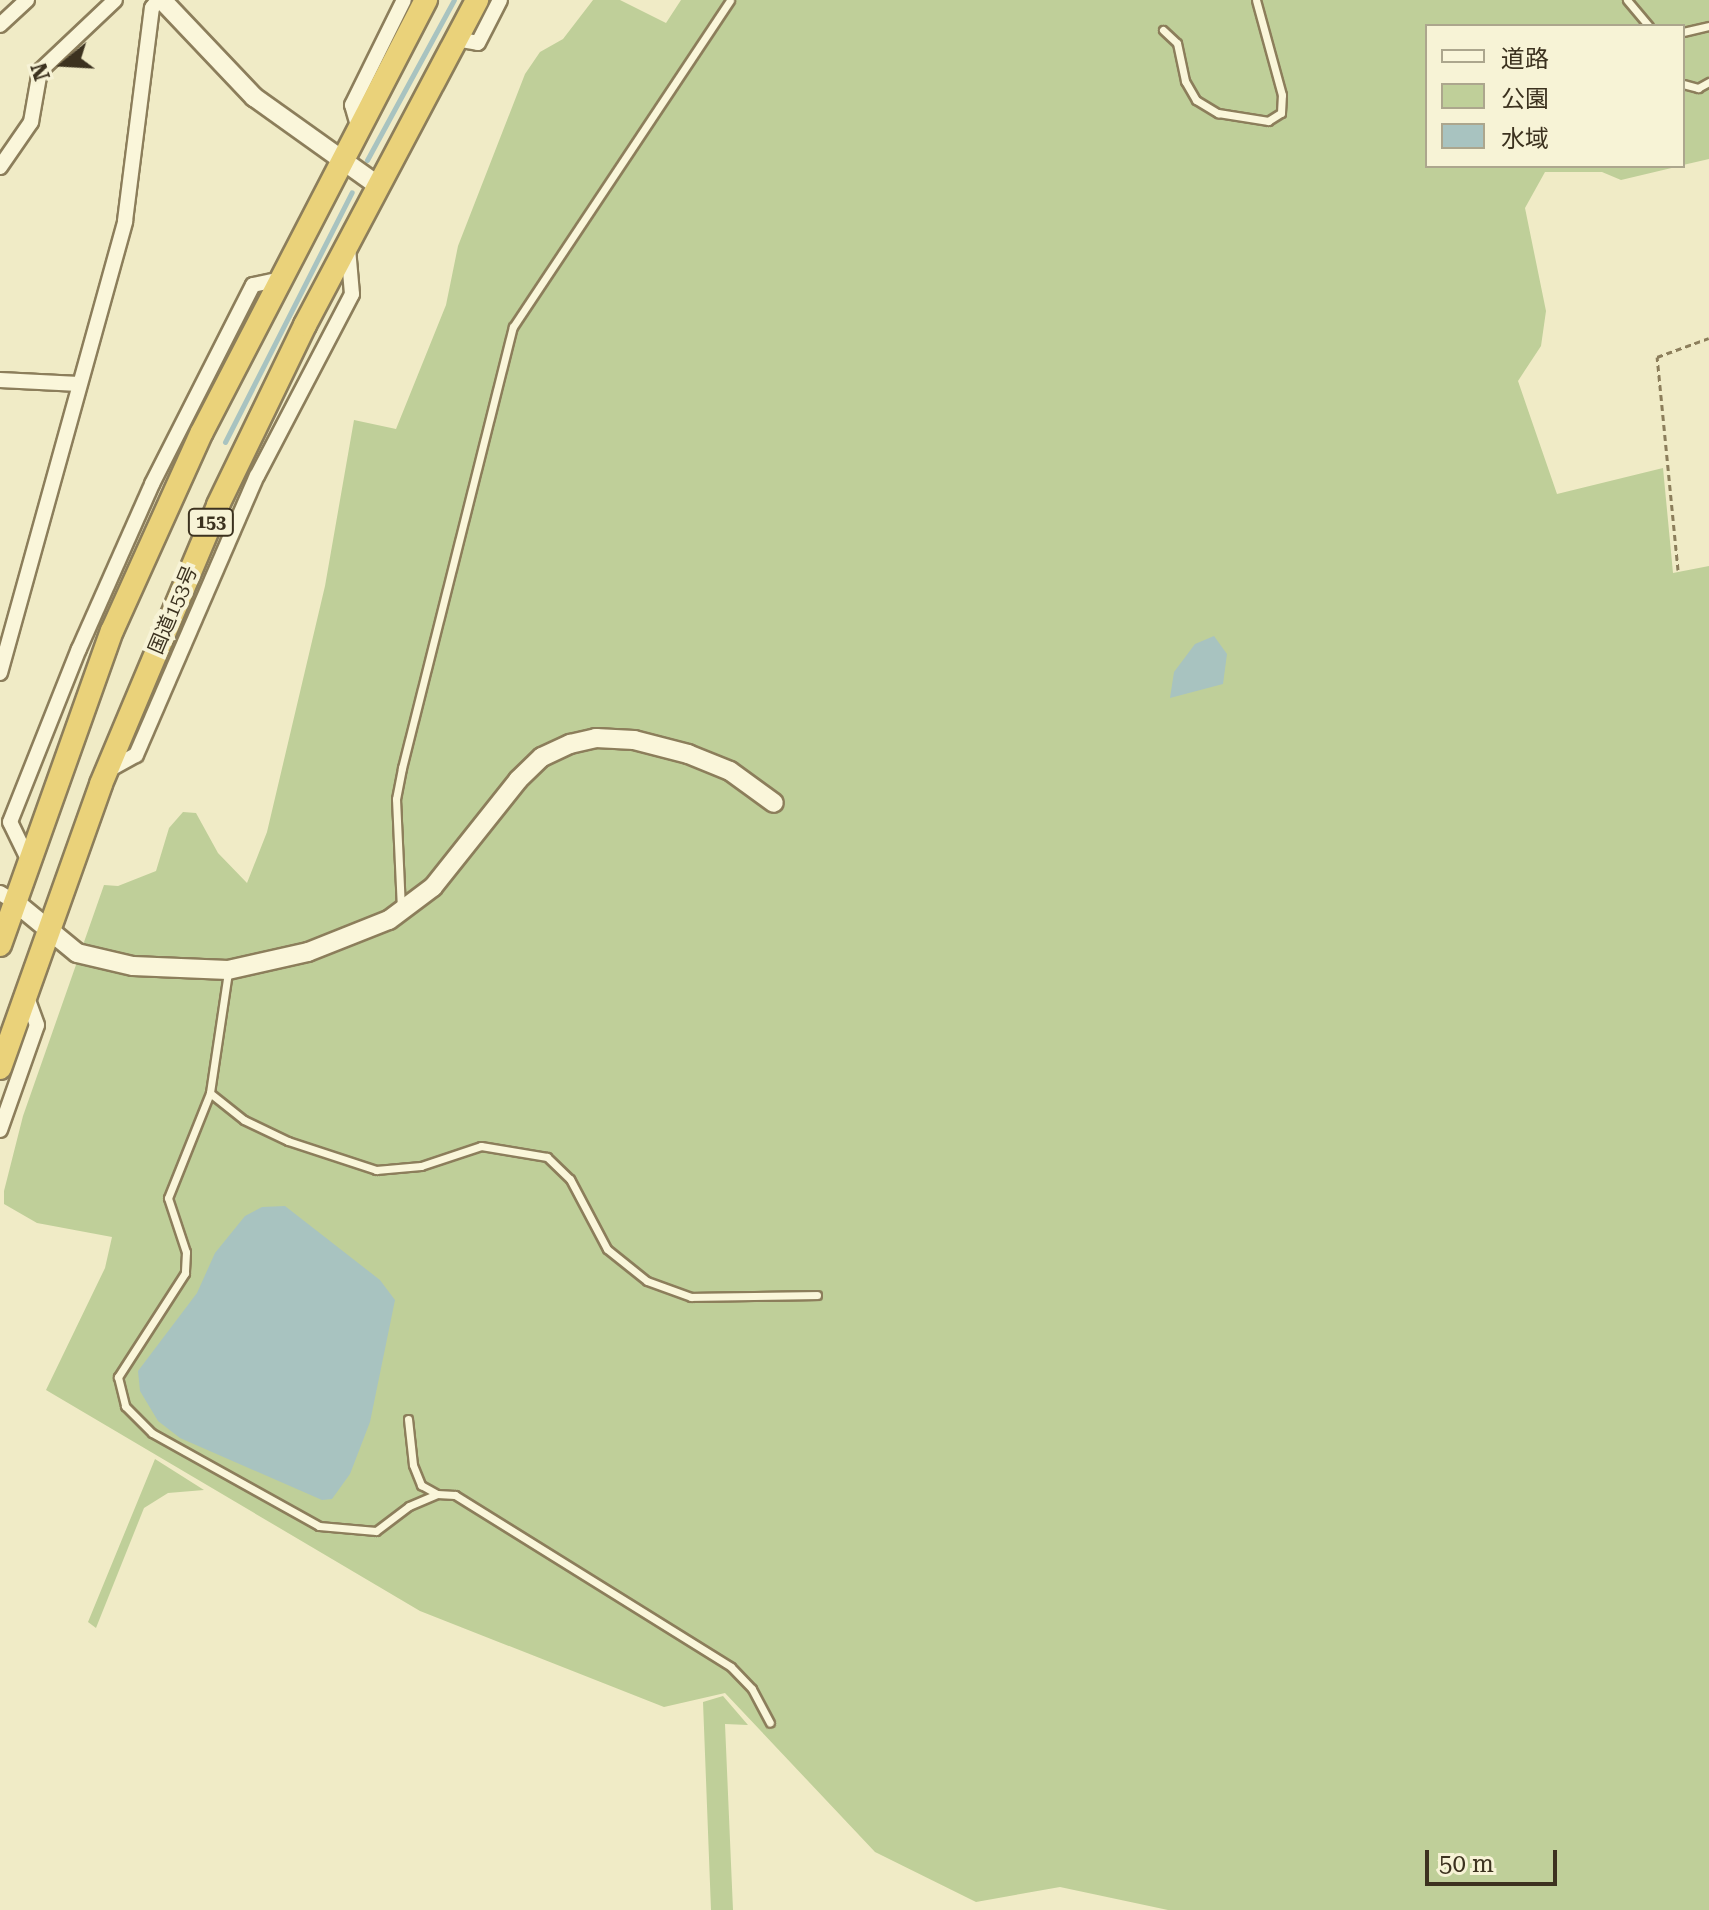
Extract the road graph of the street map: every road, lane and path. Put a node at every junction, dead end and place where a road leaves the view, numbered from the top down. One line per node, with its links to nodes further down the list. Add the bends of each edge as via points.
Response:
1 (27, 0): 12 (street)
2 (115, 0): 21 (street, via 40,71 29,127)
3 (160, 0): 20 (street, via 235,81); 26 (street, via 152,8 125,221)
4 (404, 0): 19 (street, via 352,105)
5 (426, 0): 19 (highway, 153)
6 (477, 0): 16 (highway, 国道153号 / 153)
7 (500, 0): 16 (street, via 478,43)
8 (730, 0): 35 (lane, via 513,327 396,799)
9 (1256, 0): 14 (lane, via 1282,95 1281,113 1268,121 1218,113 1196,100 1185,81 1177,43)
10 (1627, 0): 11 (lane)
11 (1647, 24)
12 (0, 25)
13 (1709, 26): 15 (lane)
14 (1163, 30)
15 (1685, 32)
16 (456, 39): 22 (highway, 国道153号 / 153)
17 (1709, 82): 18 (lane, via 1698,88)
18 (1685, 85)
19 (359, 129): 20 (highway, 153)
20 (344, 159): 22 (street); 34 (highway, 153, via 202,432 112,631 28,859)
21 (0, 167)
22 (379, 186): 23 (highway, 国道153号 / 153)
23 (348, 248): 27 (highway, 国道153号 / 153); 28 (street, via 352,294)
24 (1709, 338): 29 (path, via 1663,350 1657,357)
25 (0, 380): 26 (street)
26 (79, 384): 30 (street)
27 (218, 505): 28 (street); 32 (highway, 国道153号 / 153)
28 (237, 518): 32 (street, via 136,755)
29 (1678, 570)
30 (7, 620): 31 (street)
31 (0, 673)
32 (105, 772): 36 (highway, 国道153号 / 153)
33 (774, 803): 35 (street, via 730,771 688,754 634,740 596,738 570,744 542,757 518,780 433,887)
34 (7, 897): 36 (street); 37 (highway, 153)
35 (401, 911): 38 (street, via 308,952)
36 (49, 929): 38 (street, via 77,953 133,966); 39 (highway, 国道153号 / 153)
37 (0, 945)
38 (228, 970): 41 (lane)
39 (26, 995): 40 (highway, 国道153号 / 153); 42 (street, via 37,1025)
40 (0, 1068)
41 (210, 1093): 43 (lane, via 255,1125 376,1170 421,1166 481,1146 547,1157 570,1179 607,1249 647,1281 691,1297); 45 (lane, via 168,1198 186,1252 185,1273 118,1377 125,1406 152,1433 319,1526 376,1531 409,1506)
42 (0, 1130)
43 (817, 1295)
44 (408, 1419): 45 (lane, via 413,1465 421,1485)
45 (437, 1494): 46 (lane, via 455,1495 731,1667 752,1689)
46 (770, 1723)

